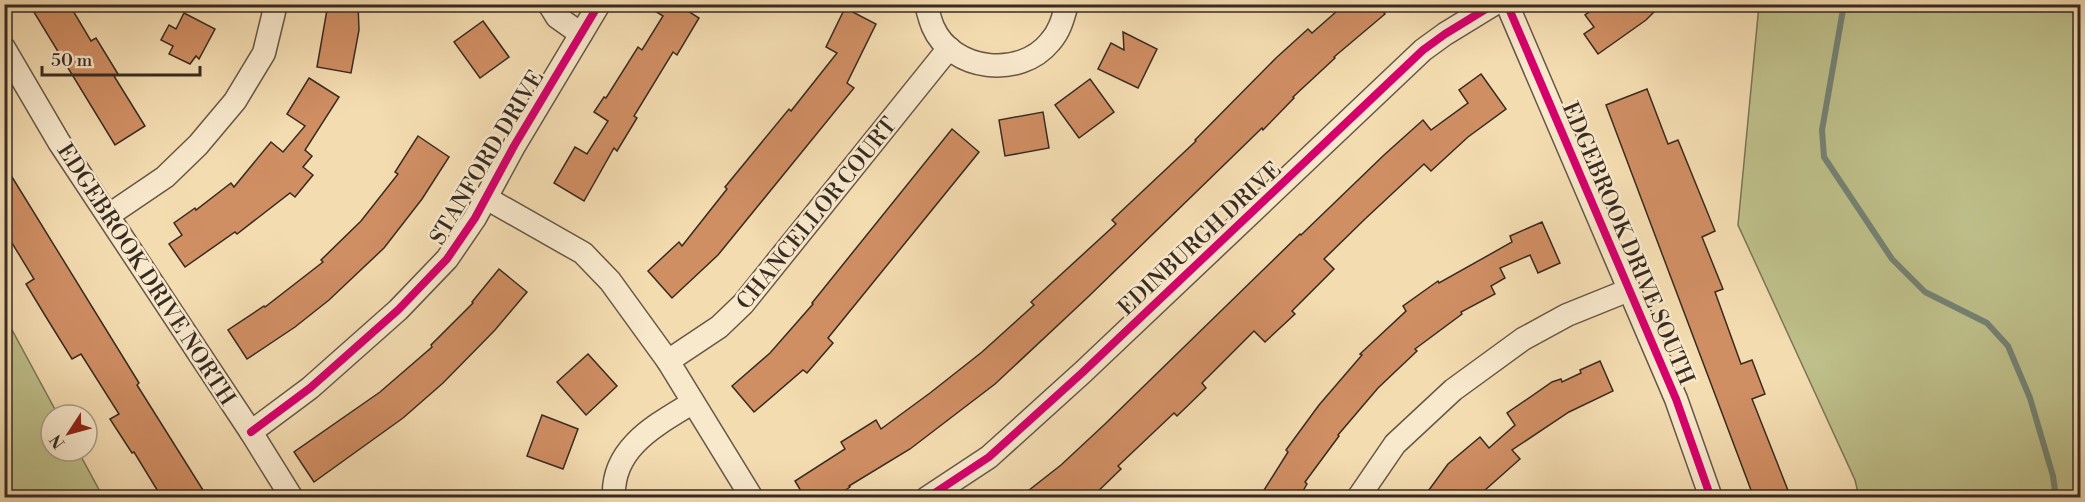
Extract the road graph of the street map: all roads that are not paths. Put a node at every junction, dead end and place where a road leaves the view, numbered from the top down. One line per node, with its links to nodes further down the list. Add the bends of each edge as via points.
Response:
1 (274, 4): 12 (street, via 264,53 235,101 165,177)
2 (549, 4): 8 (street, via 557,17)
3 (599, 4): 8 (street, STANFORD DRIVE)
4 (926, 4): 10 (street, via 933,28)
5 (1067, 4): 10 (street, via 1061,25 1049,43 1022,61 989,66 968,60)
6 (1494, 4): 20 (street, EDINBURGH DRIVE, via 1423,50 998,450)
7 (1507, 4): 13 (street, EDGEBROOK DRIVE SOUTH)
8 (581, 34): 11 (street, STANFORD DRIVE)
9 (4, 48): 12 (street, EDGEBROOK DRIVE NORTH, via 59,142)
10 (949, 48): 14 (street, CHANCELLOR COURT, via 743,304 718,327)
11 (486, 198): 14 (street, via 583,254 610,281); 16 (street, STANFORD DRIVE, via 447,259 398,310 310,388)
12 (109, 216): 16 (street, EDGEBROOK DRIVE NORTH)
13 (1629, 290): 21 (street, via 1567,315 1523,339 1453,390 1395,444); 22 (street, EDGEBROOK DRIVE SOUTH, via 1676,399)
14 (668, 361): 15 (street)
15 (692, 403): 18 (street, via 653,427 629,449 616,474); 19 (street)
16 (251, 432): 17 (street, EDGEBROOK DRIVE NORTH)
17 (292, 498)
18 (614, 498)
19 (752, 498)
20 (927, 498)
21 (1358, 498)
22 (1711, 498)

